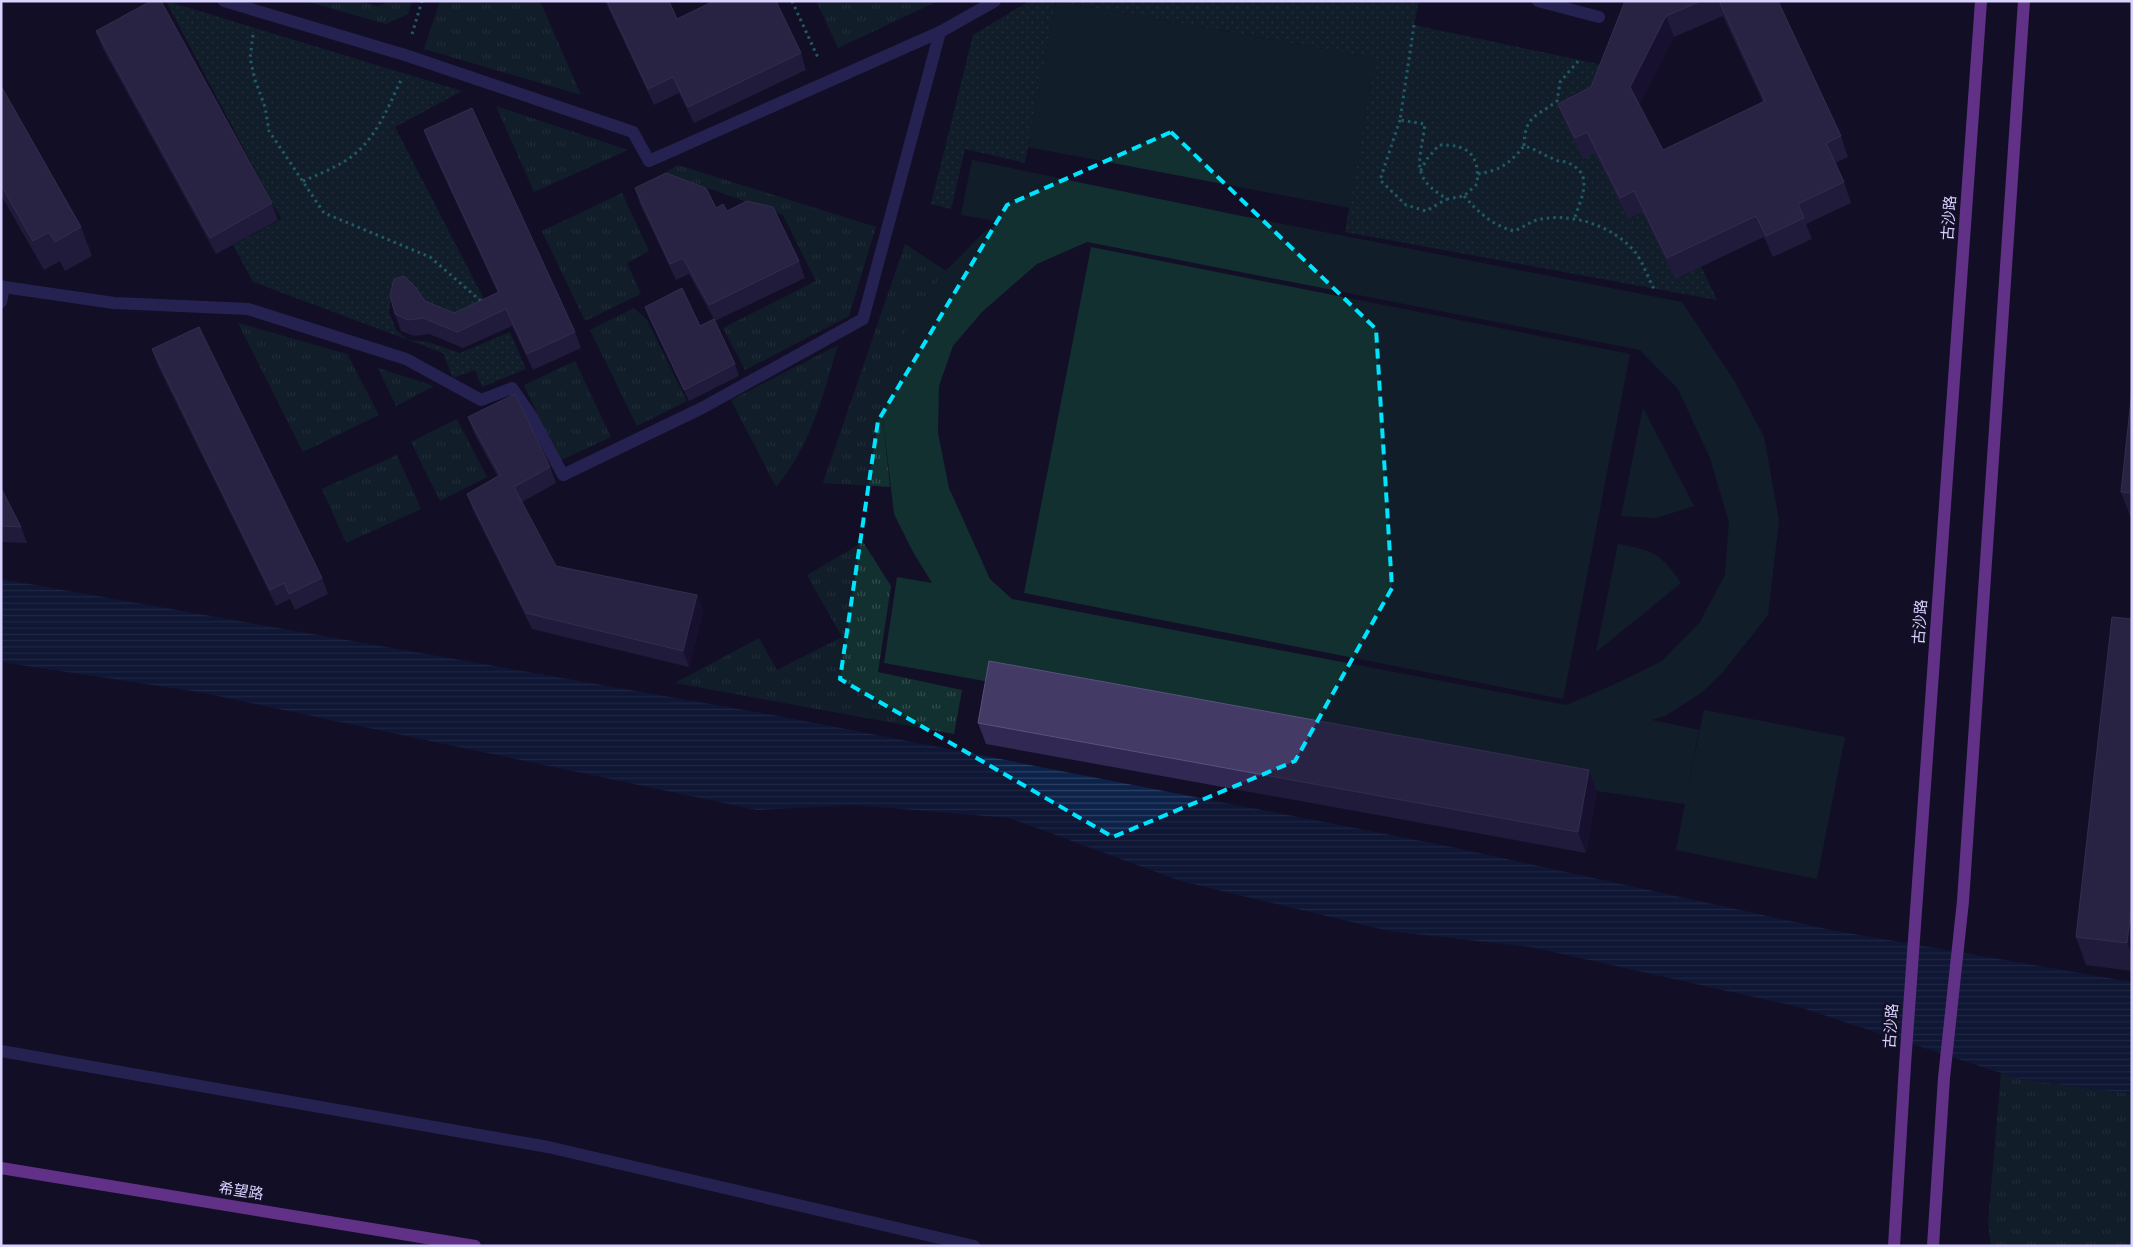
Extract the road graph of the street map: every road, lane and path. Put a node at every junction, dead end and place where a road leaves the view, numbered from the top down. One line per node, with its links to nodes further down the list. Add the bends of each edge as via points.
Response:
1 (224, 1): 12 (street)
2 (422, 1): 12 (path)
3 (792, 1): 15 (path)
4 (995, 1): 11 (street)
5 (1538, 1): 8 (street)
6 (1981, 1): 32 (main road, 古沙路, via 1904,1064)
7 (2024, 1): 33 (main road, via 1963,901 1944,1078)
8 (1599, 17)
9 (1414, 25): 16 (path)
10 (254, 27): 20 (path, via 250,58 269,131)
11 (940, 32): 15 (street); 24 (street, via 863,320 702,408 563,475 532,417 512,388 480,400 406,359 248,309 114,303)
12 (405, 55): 15 (street, via 633,132 649,160)
13 (1580, 60): 17 (path, via 1560,82 1557,101 1532,118 1524,129)
14 (404, 74): 20 (path, via 388,111 368,140 347,160)
15 (828, 81)
16 (1400, 120): 18 (path, via 1425,124); 22 (path, via 1380,180 1406,205 1426,211)
17 (1524, 146): 19 (path, via 1497,171); 23 (path, via 1568,163 1579,171 1585,181)
18 (1420, 172): 19 (path, via 1439,145 1458,145 1471,153); 22 (path, via 1428,188)
19 (1478, 174): 21 (path, via 1477,184)
20 (303, 181): 27 (path, via 324,213 430,257)
21 (1464, 196): 22 (path); 23 (path, via 1482,216 1514,231 1540,219)
22 (1447, 199)
23 (1575, 217): 25 (path, via 1625,243 1636,253)
24 (3, 286): 26 (street)
25 (1654, 290)
26 (1, 302)
27 (488, 307)
28 (1, 1051): 31 (street, via 548,1147)
29 (1, 1168): 30 (main road, 希望路)
30 (476, 1246)
31 (974, 1246)
32 (1894, 1246)
33 (1933, 1246)

